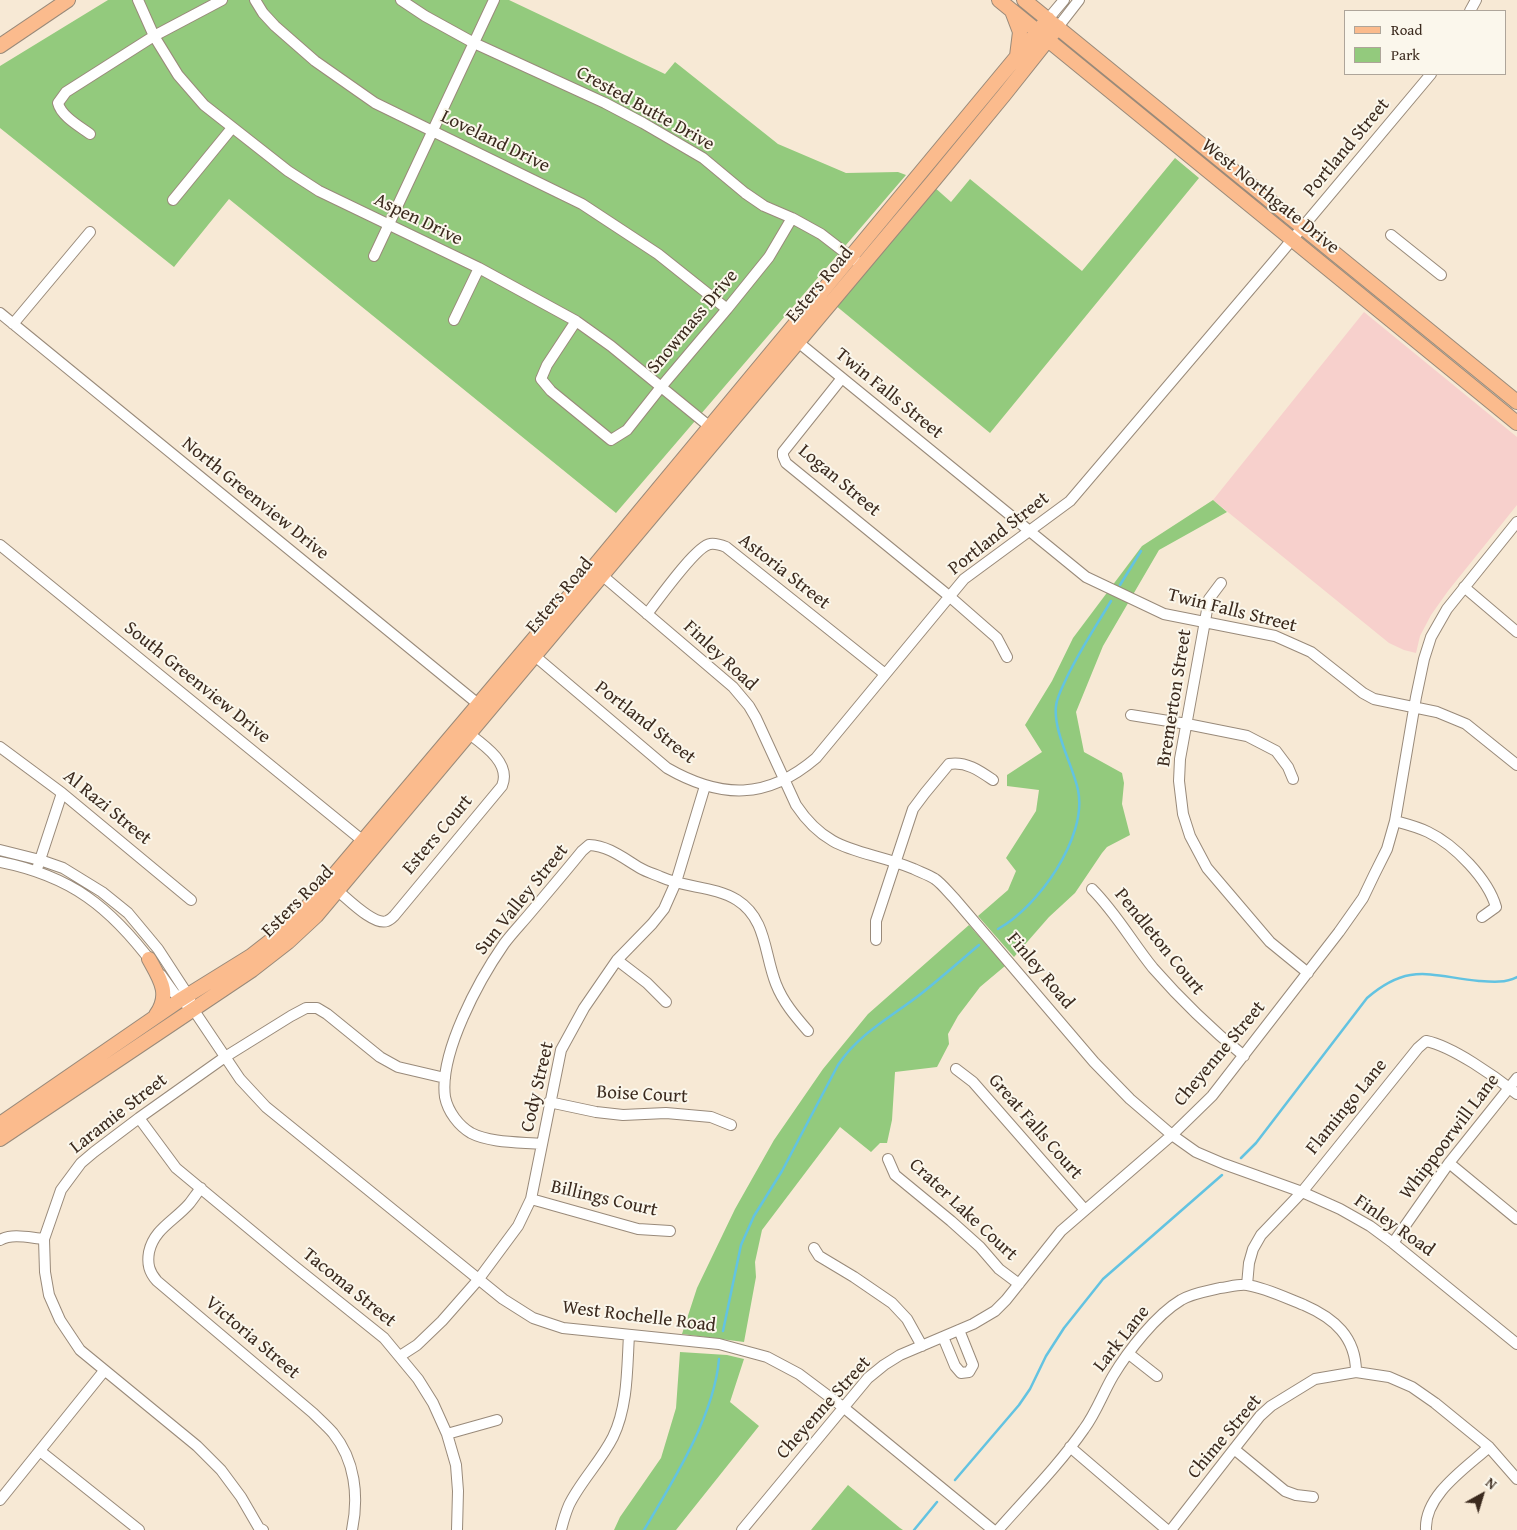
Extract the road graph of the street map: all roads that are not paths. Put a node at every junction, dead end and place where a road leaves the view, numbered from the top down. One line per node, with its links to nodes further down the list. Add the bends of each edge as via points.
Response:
1 (68, 0): 16 (main road)
2 (138, 0): 13 (street, Aspen Drive)
3 (222, 0): 13 (street)
4 (255, 0): 21 (street, Loveland Drive, via 275,26 315,61 375,103)
5 (401, 0): 15 (street, Crested Butte Drive)
6 (494, 0): 15 (street)
7 (999, 0): 11 (main road, West Northgate Drive)
8 (1024, 0): 12 (main road, West Northgate Drive)
9 (1064, 0): 12 (street, Esters Road)
10 (1079, 0): 12 (street, Esters Road)
11 (1012, 10): 14 (main road, West Northgate Drive); 17 (main road, via 1020,32)
12 (1053, 23): 14 (main road, Esters Road); 19 (main road, West Northgate Drive)
13 (154, 36): 20 (street, Aspen Drive, via 178,75 204,105); 22 (street, via 66,92 58,103 62,113)
14 (1043, 36): 17 (main road, Esters Road); 23 (main road, West Northgate Drive); 32 (main road, Esters Road, via 1004,95)
15 (474, 43): 21 (street); 25 (street, Crested Butte Drive, via 635,119 702,158 764,206)
16 (0, 46)
17 (1017, 58): 32 (main road, Esters Road)
18 (1430, 75): 27 (street, Portland Street)
19 (1180, 127): 23 (main road); 27 (main road, West Northgate Drive)
20 (232, 128): 24 (street); 26 (street, Aspen Drive, via 319,191)
21 (433, 132): 26 (street); 35 (street, Loveland Drive, via 582,204 658,254)
22 (90, 134)
23 (1174, 142): 30 (main road, West Northgate Drive)
24 (173, 200)
25 (792, 218): 32 (street, Crested Butte Drive, via 821,234); 35 (street, Snowmass Drive, via 768,257)
26 (388, 225): 31 (street); 33 (street, Aspen Drive)
27 (1303, 227): 30 (street, Portland Street); 37 (main road, West Northgate Drive)
28 (90, 232): 40 (street)
29 (1391, 235): 34 (street)
30 (1293, 239): 41 (main road, West Northgate Drive); 49 (street, Portland Street, via 1070,501)
31 (374, 256)
32 (856, 262): 42 (main road, Esters Road)
33 (479, 268): 38 (street); 39 (street, Aspen Drive)
34 (1440, 275)
35 (727, 309): 44 (street, Snowmass Drive)
36 (0, 313): 40 (street, North Greenview Drive)
37 (1408, 314): 41 (main road); 45 (main road, West Northgate Drive)
38 (454, 320)
39 (576, 321): 44 (street, Aspen Drive); 44 (street, Snowmass Drive, via 541,379 611,440 627,430)
40 (13, 324): 61 (street, North Greenview Drive)
41 (1398, 326): 46 (main road, West Northgate Drive)
42 (792, 337): 43 (street, Twin Falls Street); 47 (main road, Esters Road)
43 (842, 378): 49 (street, Twin Falls Street); 54 (street, Logan Street, via 783,452 786,463)
44 (661, 387): 47 (street, Aspen Drive)
45 (1517, 402)
46 (1517, 423)
47 (715, 431): 51 (main road, Esters Road)
48 (1517, 522): 53 (street, Cheyenne Street)
49 (1030, 532): 54 (street, Portland Street, via 964,579); 56 (street, Twin Falls Street, via 1086,577 1164,614)
50 (0, 545): 74 (street, South Greenview Drive)
51 (597, 572): 55 (street, Finley Road); 58 (main road, Esters Road)
52 (1221, 583): 56 (street, Bremerton Street, via 1209,599)
53 (1464, 587): 57 (street); 62 (street, Cheyenne Street, via 1431,637)
54 (949, 596): 59 (street, via 997,638); 60 (street, Portland Street)
55 (647, 614): 60 (street, Astoria Street, via 697,552 709,544 718,544 726,547); 68 (street, Finley Road, via 733,687 749,706)
56 (1205, 622): 62 (street, Twin Falls Street, via 1292,642 1322,659 1374,699); 64 (street, Bremerton Street)
57 (1517, 632)
58 (530, 652): 61 (main road, Esters Road); 71 (street, Portland Street, via 667,768)
59 (1007, 657)
60 (885, 674): 68 (street, Portland Street, via 816,758 801,772)
61 (483, 708): 65 (main road, Esters Road)
62 (1414, 708): 67 (street, Twin Falls Street, via 1437,712 1466,724); 73 (street, Cheyenne Street)
63 (1131, 714): 64 (street)
64 (1188, 724): 70 (street, via 1247,736 1276,751); 88 (street, Bremerton Street, via 1179,781 1183,814 1190,836 1207,868 1258,928)
65 (464, 730): 74 (main road, Esters Road); 82 (street, Esters Court, via 502,763 505,779 502,786 387,921 372,918)
66 (0, 746): 72 (street, Al Razi Street)
67 (1517, 765)
68 (784, 780): 71 (street, Portland Street, via 744,791); 77 (street, Finley Road, via 806,819 829,840)
69 (993, 780): 77 (street, via 958,762 949,764 914,809)
70 (1293, 780)
71 (704, 786): 80 (street, Cody Street)
72 (62, 793): 76 (street); 83 (street, Al Razi Street)
73 (1396, 821): 84 (street, via 1428,832 1462,857 1493,896 1496,907); 88 (street, Cheyenne Street, via 1363,898)
74 (368, 845): 82 (main road, Esters Road); 89 (main road, Esters Road, via 283,931 251,956)
75 (0, 850): 76 (street, West Rochelle Road)
76 (40, 860): 79 (street); 89 (street, West Rochelle Road, via 85,881 128,913 158,949)
77 (895, 861): 85 (street, via 876,921); 105 (street, Finley Road, via 934,878 1094,1062)
78 (0, 862): 79 (street, West Rochelle Road)
79 (36, 871): 86 (street, West Rochelle Road, via 65,883 101,905 132,936)
80 (676, 882): 87 (street, Cody Street, via 664,909); 93 (street, via 736,899 755,916 762,929 776,985 787,1006); 98 (street, Sun Valley Street, via 642,869 607,848 589,845 504,944 474,992 451,1050)
81 (1092, 889): 94 (street, Pendleton Court, via 1153,967 1191,1009)
82 (338, 891): 91 (main road, Esters Road, via 303,929 273,954)
83 (191, 900)
84 (1482, 917)
85 (876, 940)
86 (149, 959): 89 (street, West Rochelle Road); 92 (main road, via 164,1000)
87 (617, 960): 90 (street, via 647,982); 101 (street, Cody Street, via 584,1008 561,1050)
88 (1308, 973): 94 (street, Cheyenne Street)
89 (184, 997): 91 (street, West Rochelle Road); 92 (main road, Esters Road)
90 (666, 1002)
91 (193, 1009): 95 (street, West Rochelle Road); 96 (main road, Esters Road)
92 (154, 1018): 96 (main road, Esters Road)
93 (808, 1031)
94 (1244, 1056): 105 (street, Cheyenne Street, via 1212,1096)
95 (225, 1057): 98 (street, Laramie Street, via 306,1008 317,1008 380,1057 398,1067); 102 (street, Laramie Street); 120 (street, West Rochelle Road, via 266,1107)
96 (96, 1066): 103 (main road, Esters Road); 106 (main road, Esters Road)
97 (956, 1069): 113 (street, Great Falls Court, via 973,1082)
98 (445, 1078): 107 (street, Sun Valley Street, via 445,1098 451,1113 472,1133 486,1139)
99 (1517, 1078): 100 (street, Whippoorwill Lane)
100 (1513, 1091): 109 (street, Whippoorwill Lane); 111 (street, Flamingo Lane, via 1463,1058 1426,1041)
101 (549, 1102): 104 (street, Boise Court, via 623,1115 666,1113 711,1117); 107 (street, Cody Street)
102 (139, 1118): 110 (street, Tacoma Street, via 176,1168); 117 (street, Laramie Street, via 81,1163 61,1190)
103 (0, 1124)
104 (731, 1125)
105 (1172, 1135): 111 (street, Finley Road, via 1196,1152); 113 (street, Cheyenne Street)
106 (0, 1140)
107 (542, 1144): 112 (street, Cody Street)
108 (888, 1159): 121 (street, Crater Lake Court, via 894,1175)
109 (1449, 1163): 114 (street); 118 (street, Whippoorwill Lane)
110 (201, 1188): 129 (street, Tacoma Street, via 384,1338); 145 (street, Victoria Street, via 189,1205 157,1232 148,1260 150,1273 314,1413 333,1433 346,1454 353,1476 356,1510)
111 (1302, 1192): 118 (street, Finley Road, via 1340,1208); 122 (street, Flamingo Lane, via 1261,1235 1249,1263)
112 (531, 1199): 115 (street, Billings Court, via 638,1228); 120 (street, Cody Street, via 518,1226)
113 (1085, 1210): 121 (street, Cheyenne Street, via 1061,1231)
114 (1517, 1219)
115 (670, 1231)
116 (2, 1236): 117 (street)
117 (44, 1239): 130 (street, Laramie Street, via 49,1295 60,1320 80,1350)
118 (1393, 1243): 126 (street, Finley Road)
119 (814, 1248): 127 (street, via 819,1256 892,1303 907,1319)
120 (478, 1280): 124 (street, West Rochelle Road, via 533,1318 563,1328); 129 (street, Cody Street, via 442,1322)
121 (1019, 1284): 123 (street, Cheyenne Street, via 995,1311)
122 (1247, 1286): 128 (street, Lark Lane, via 1205,1291 1182,1299 1152,1325); 131 (street, Lark Lane, via 1288,1298 1331,1321 1352,1346)
123 (959, 1330): 125 (street, Cheyenne Street); 125 (street, via 973,1365 969,1372 961,1373 955,1366)
124 (629, 1335): 133 (street, West Rochelle Road, via 719,1344 767,1357 799,1374); 147 (street, via 621,1414 604,1454 570,1504)
125 (943, 1337): 127 (street, Cheyenne Street)
126 (1517, 1344)
127 (922, 1346): 133 (street, Cheyenne Street, via 884,1365)
128 (1129, 1354): 132 (street); 136 (street, Lark Lane)
129 (400, 1356): 135 (street, Tacoma Street, via 433,1403)
130 (104, 1371): 139 (street); 144 (street, Laramie Street, via 197,1446 221,1470)
131 (1356, 1372): 137 (street, Chime Street, via 1389,1378 1412,1387); 138 (street, Chime Street, via 1315,1378 1297,1388 1260,1416)
132 (1157, 1376)
133 (843, 1407): 148 (street, Cheyenne Street); 149 (street, West Rochelle Road)
134 (496, 1420): 135 (street)
135 (447, 1434): 146 (street, Tacoma Street, via 456,1465)
136 (1070, 1447): 150 (street, Lark Lane); 151 (street)
137 (1489, 1447): 140 (street, Chime Street); 153 (street, via 1440,1491 1430,1508)
138 (1234, 1449): 141 (street, via 1285,1491); 152 (street, Chime Street)
139 (40, 1451): 142 (street); 143 (street)
140 (1517, 1479)
141 (1314, 1497)
142 (0, 1500)
143 (139, 1530)
144 (263, 1530)
145 (352, 1530)
146 (457, 1530)
147 (561, 1530)
148 (742, 1530)
149 (993, 1530)
150 (998, 1530)
151 (1167, 1530)
152 (1171, 1530)
153 (1426, 1530)

